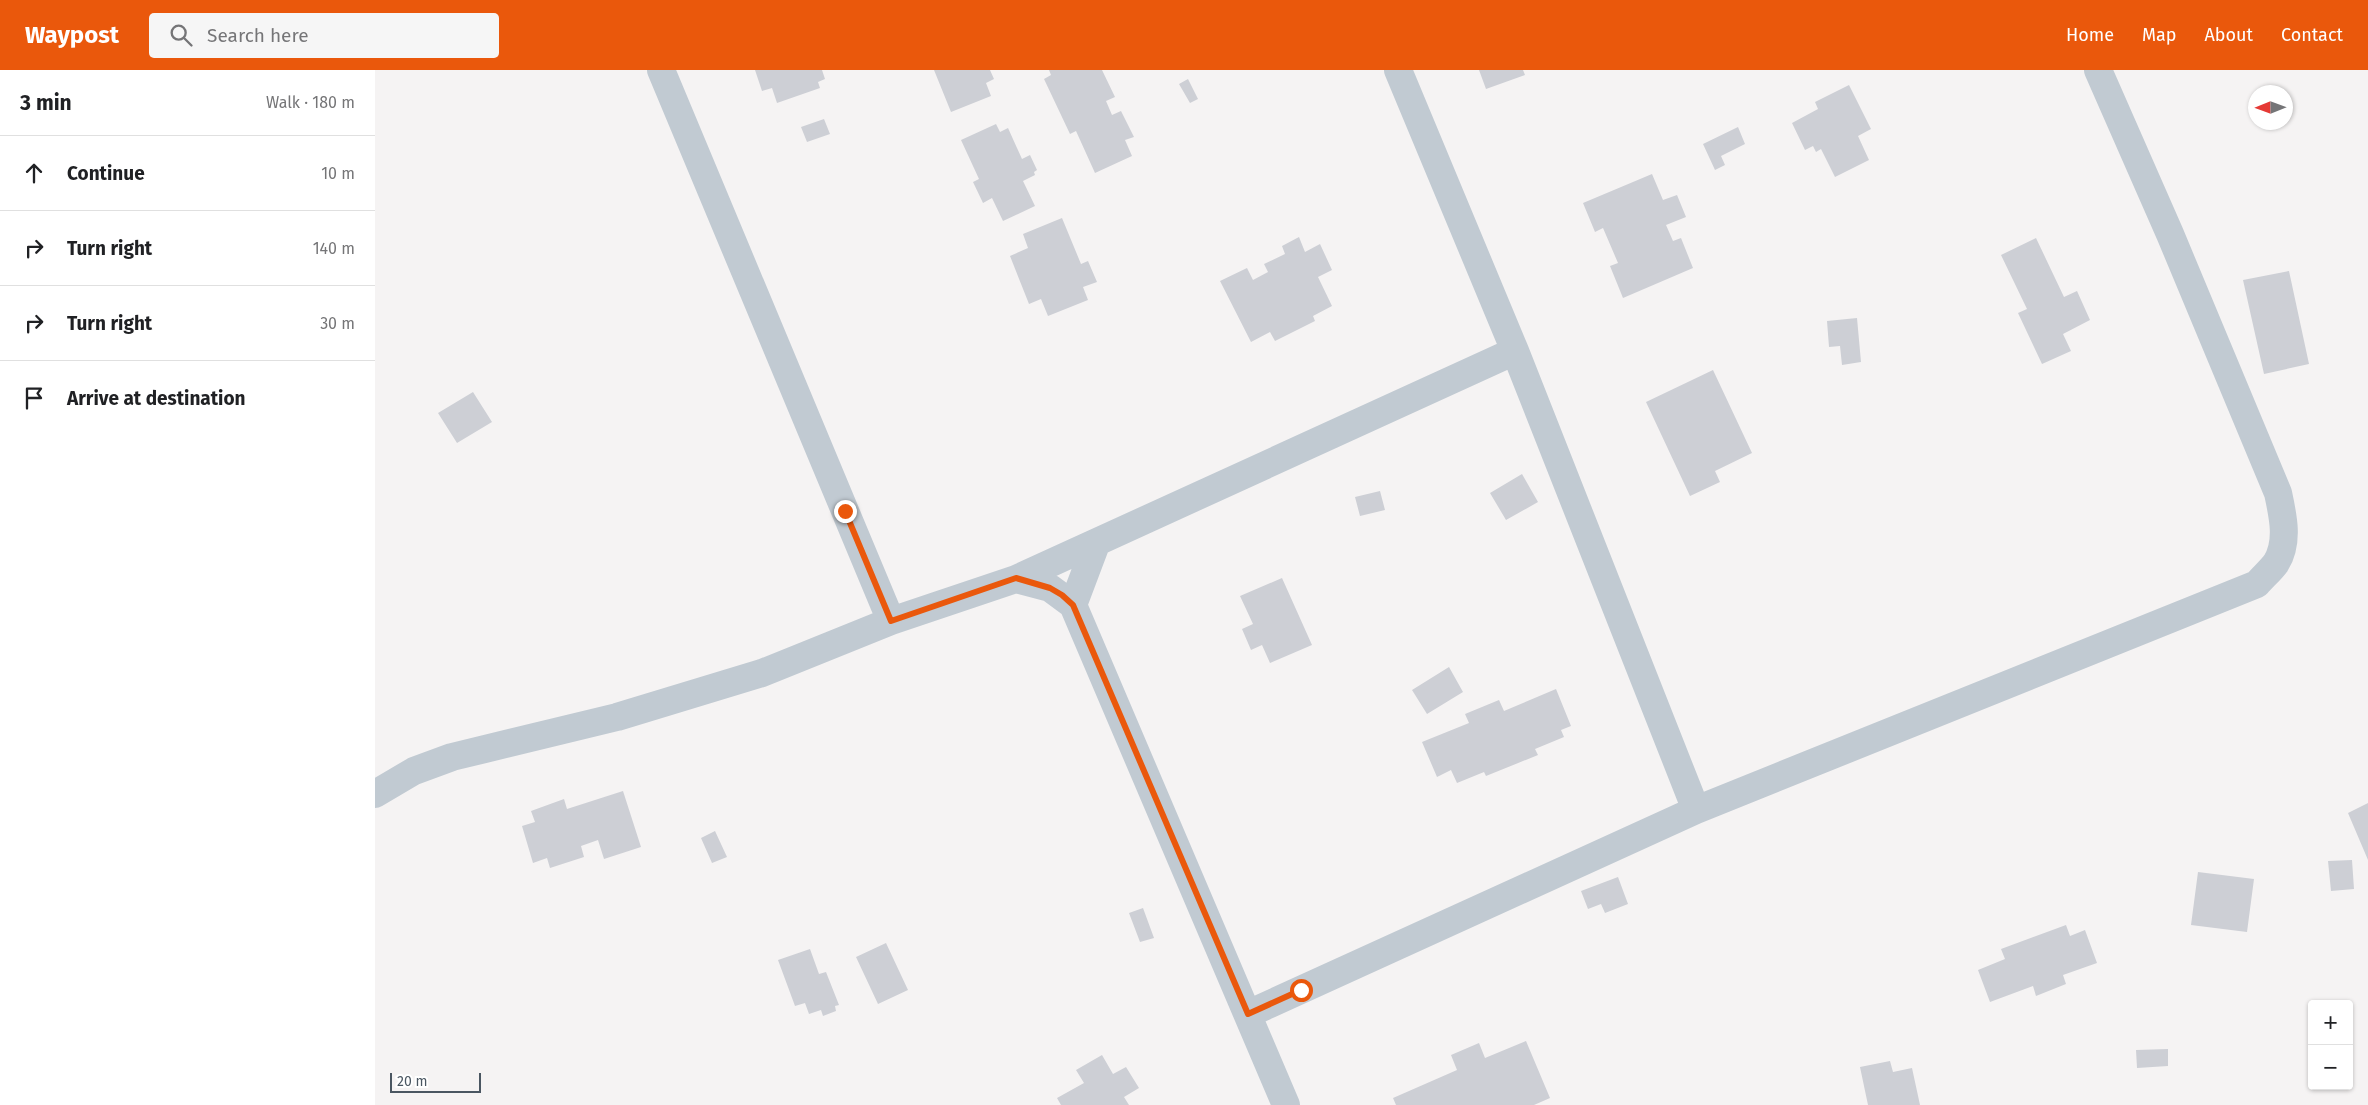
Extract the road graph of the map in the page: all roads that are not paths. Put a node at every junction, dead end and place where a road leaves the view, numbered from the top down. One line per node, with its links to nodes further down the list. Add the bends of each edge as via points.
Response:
1 (661, 70): 8 (street)
2 (1398, 70): 4 (street)
3 (2097, 70): 10 (street, via 2170,234 2277,494 2284,520 2283,541 2276,562 2257,584)
4 (1515, 351): 5 (street); 10 (street)
5 (1096, 544): 6 (street); 7 (street)
6 (1016, 578): 7 (street, via 1050,588); 8 (street)
7 (1073, 605): 11 (street)
8 (891, 621): 9 (street, via 762,673 617,717 452,757 414,771)
9 (375, 794)
10 (1696, 810): 11 (street)
11 (1248, 1014): 12 (street)
12 (1287, 1105)

